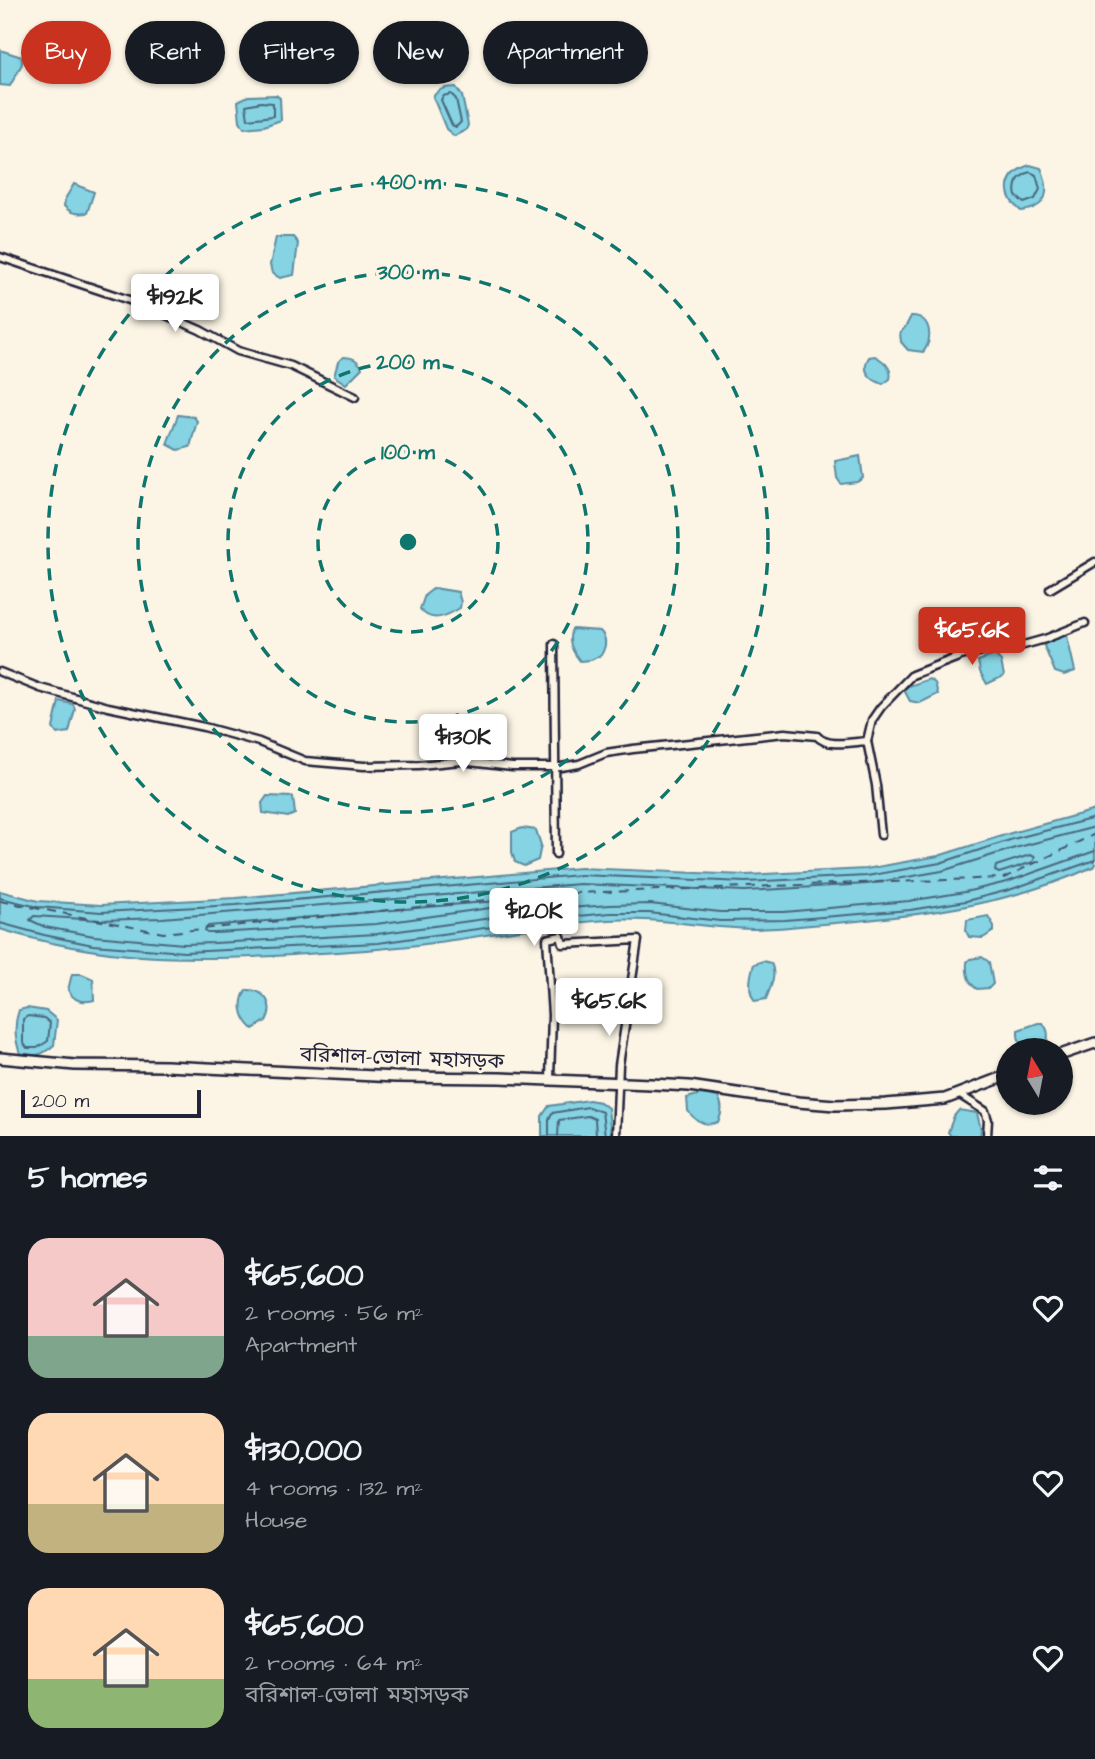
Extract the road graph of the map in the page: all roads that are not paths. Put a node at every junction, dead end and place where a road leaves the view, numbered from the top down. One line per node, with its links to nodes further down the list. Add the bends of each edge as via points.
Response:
1 (0, 257): 2 (street, via 141,304 238,351 292,366)
2 (355, 397)
3 (1095, 562): 4 (street)
4 (1050, 589)
5 (1085, 623): 8 (street, via 1022,646 961,656 912,675 872,720)
6 (554, 644): 9 (street)
7 (0, 673): 9 (street, via 108,707 259,742 305,761 364,766 461,761 512,767)
8 (867, 741): 9 (street, via 828,743 799,733 767,734 633,749 606,753 573,766); 10 (street)
9 (556, 765): 11 (street)
10 (881, 835)
11 (555, 853)
12 (1095, 1043): 13 (highway)
13 (1073, 1051)
14 (0, 1058): 15 (highway, বরিশাল-ভোলা মহাসড়ক, via 75,1065)
15 (550, 1079): 17 (highway, বরিশাল-ভোলা মহাসড়ক); 17 (street, via 547,939 561,936 562,944 638,941)
16 (996, 1080): 18 (highway, বরিশাল-ভোলা মহাসড়ক)
17 (618, 1082): 18 (highway, বরিশাল-ভোলা মহাসড়ক, via 689,1086 835,1105 929,1102); 19 (street)
18 (960, 1095): 20 (street, via 985,1111)
19 (616, 1136)
20 (987, 1136)

